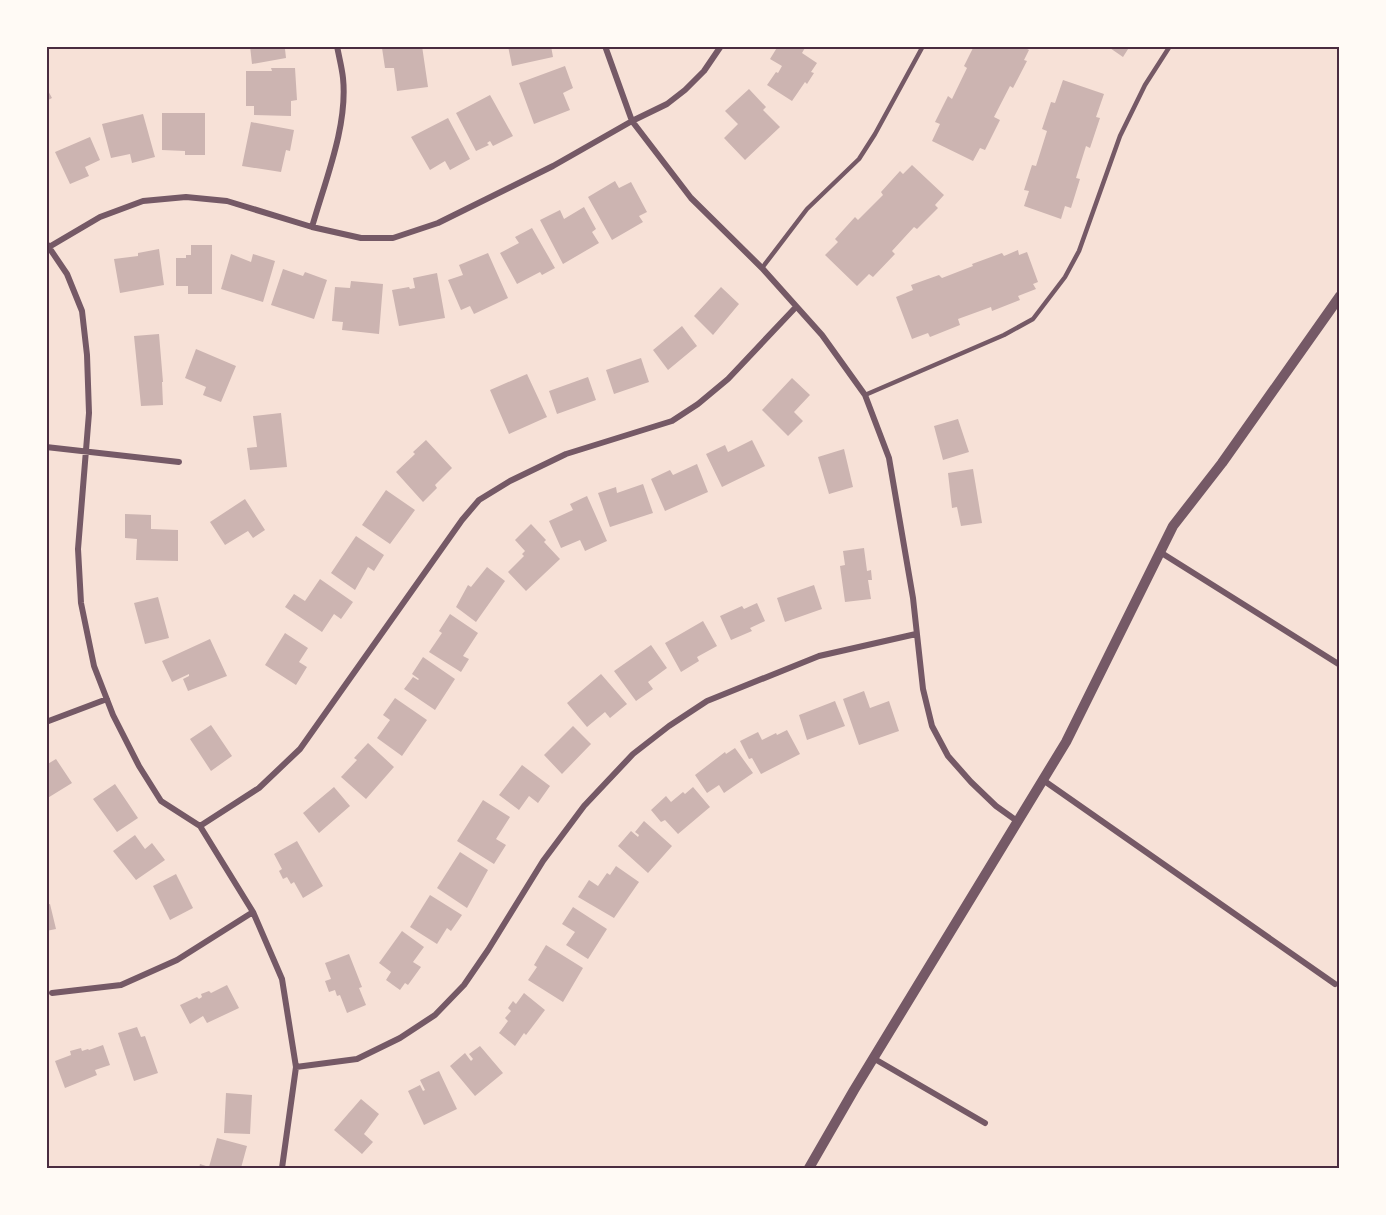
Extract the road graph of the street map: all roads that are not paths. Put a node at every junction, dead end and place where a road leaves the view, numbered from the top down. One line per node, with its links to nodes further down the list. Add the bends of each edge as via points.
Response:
1 (337, 46): 7 (street, via 343,79 342,110)
2 (605, 46): 6 (street)
3 (721, 46): 6 (street, via 685,90)
4 (923, 46): 9 (lane, via 859,159 807,209)
5 (1170, 46): 12 (lane, via 1120,136 1079,251 1033,319)
6 (632, 121): 7 (street, via 553,166 438,223 393,238 361,238); 9 (street, via 691,198)
7 (312, 227): 8 (street, via 227,201 186,197 143,201 100,217)
8 (48, 245): 14 (street, via 67,274 82,310 89,401)
9 (762, 268): 11 (street)
10 (1340, 296): 16 (street, via 1173,526)
11 (795, 308): 12 (street, via 822,335); 23 (street, via 728,379 672,421 566,454 479,500 300,748 258,788)
12 (865, 395): 17 (street, via 889,458)
13 (46, 447): 14 (street)
14 (87, 450): 15 (street); 19 (street, via 78,549 81,603 94,666)
15 (179, 462)
16 (1160, 552): 18 (street); 21 (street, via 1066,742)
17 (916, 634): 22 (street, via 932,726 948,756 996,806); 28 (street, via 819,656 707,700 669,726 633,754 584,806 543,861 464,985 435,1015 357,1059)
18 (1340, 665)
19 (106, 699): 20 (street); 23 (street, via 161,801)
20 (46, 722)
21 (1042, 780): 22 (street); 25 (street)
22 (1017, 821): 27 (street)
23 (200, 826): 24 (street)
24 (253, 912): 26 (street, via 177,960 121,985); 28 (street, via 282,979)
25 (1335, 984)
26 (52, 993)
27 (873, 1058): 29 (street); 31 (street)
28 (296, 1067): 30 (street)
29 (985, 1123)
30 (282, 1168)
31 (809, 1168)

